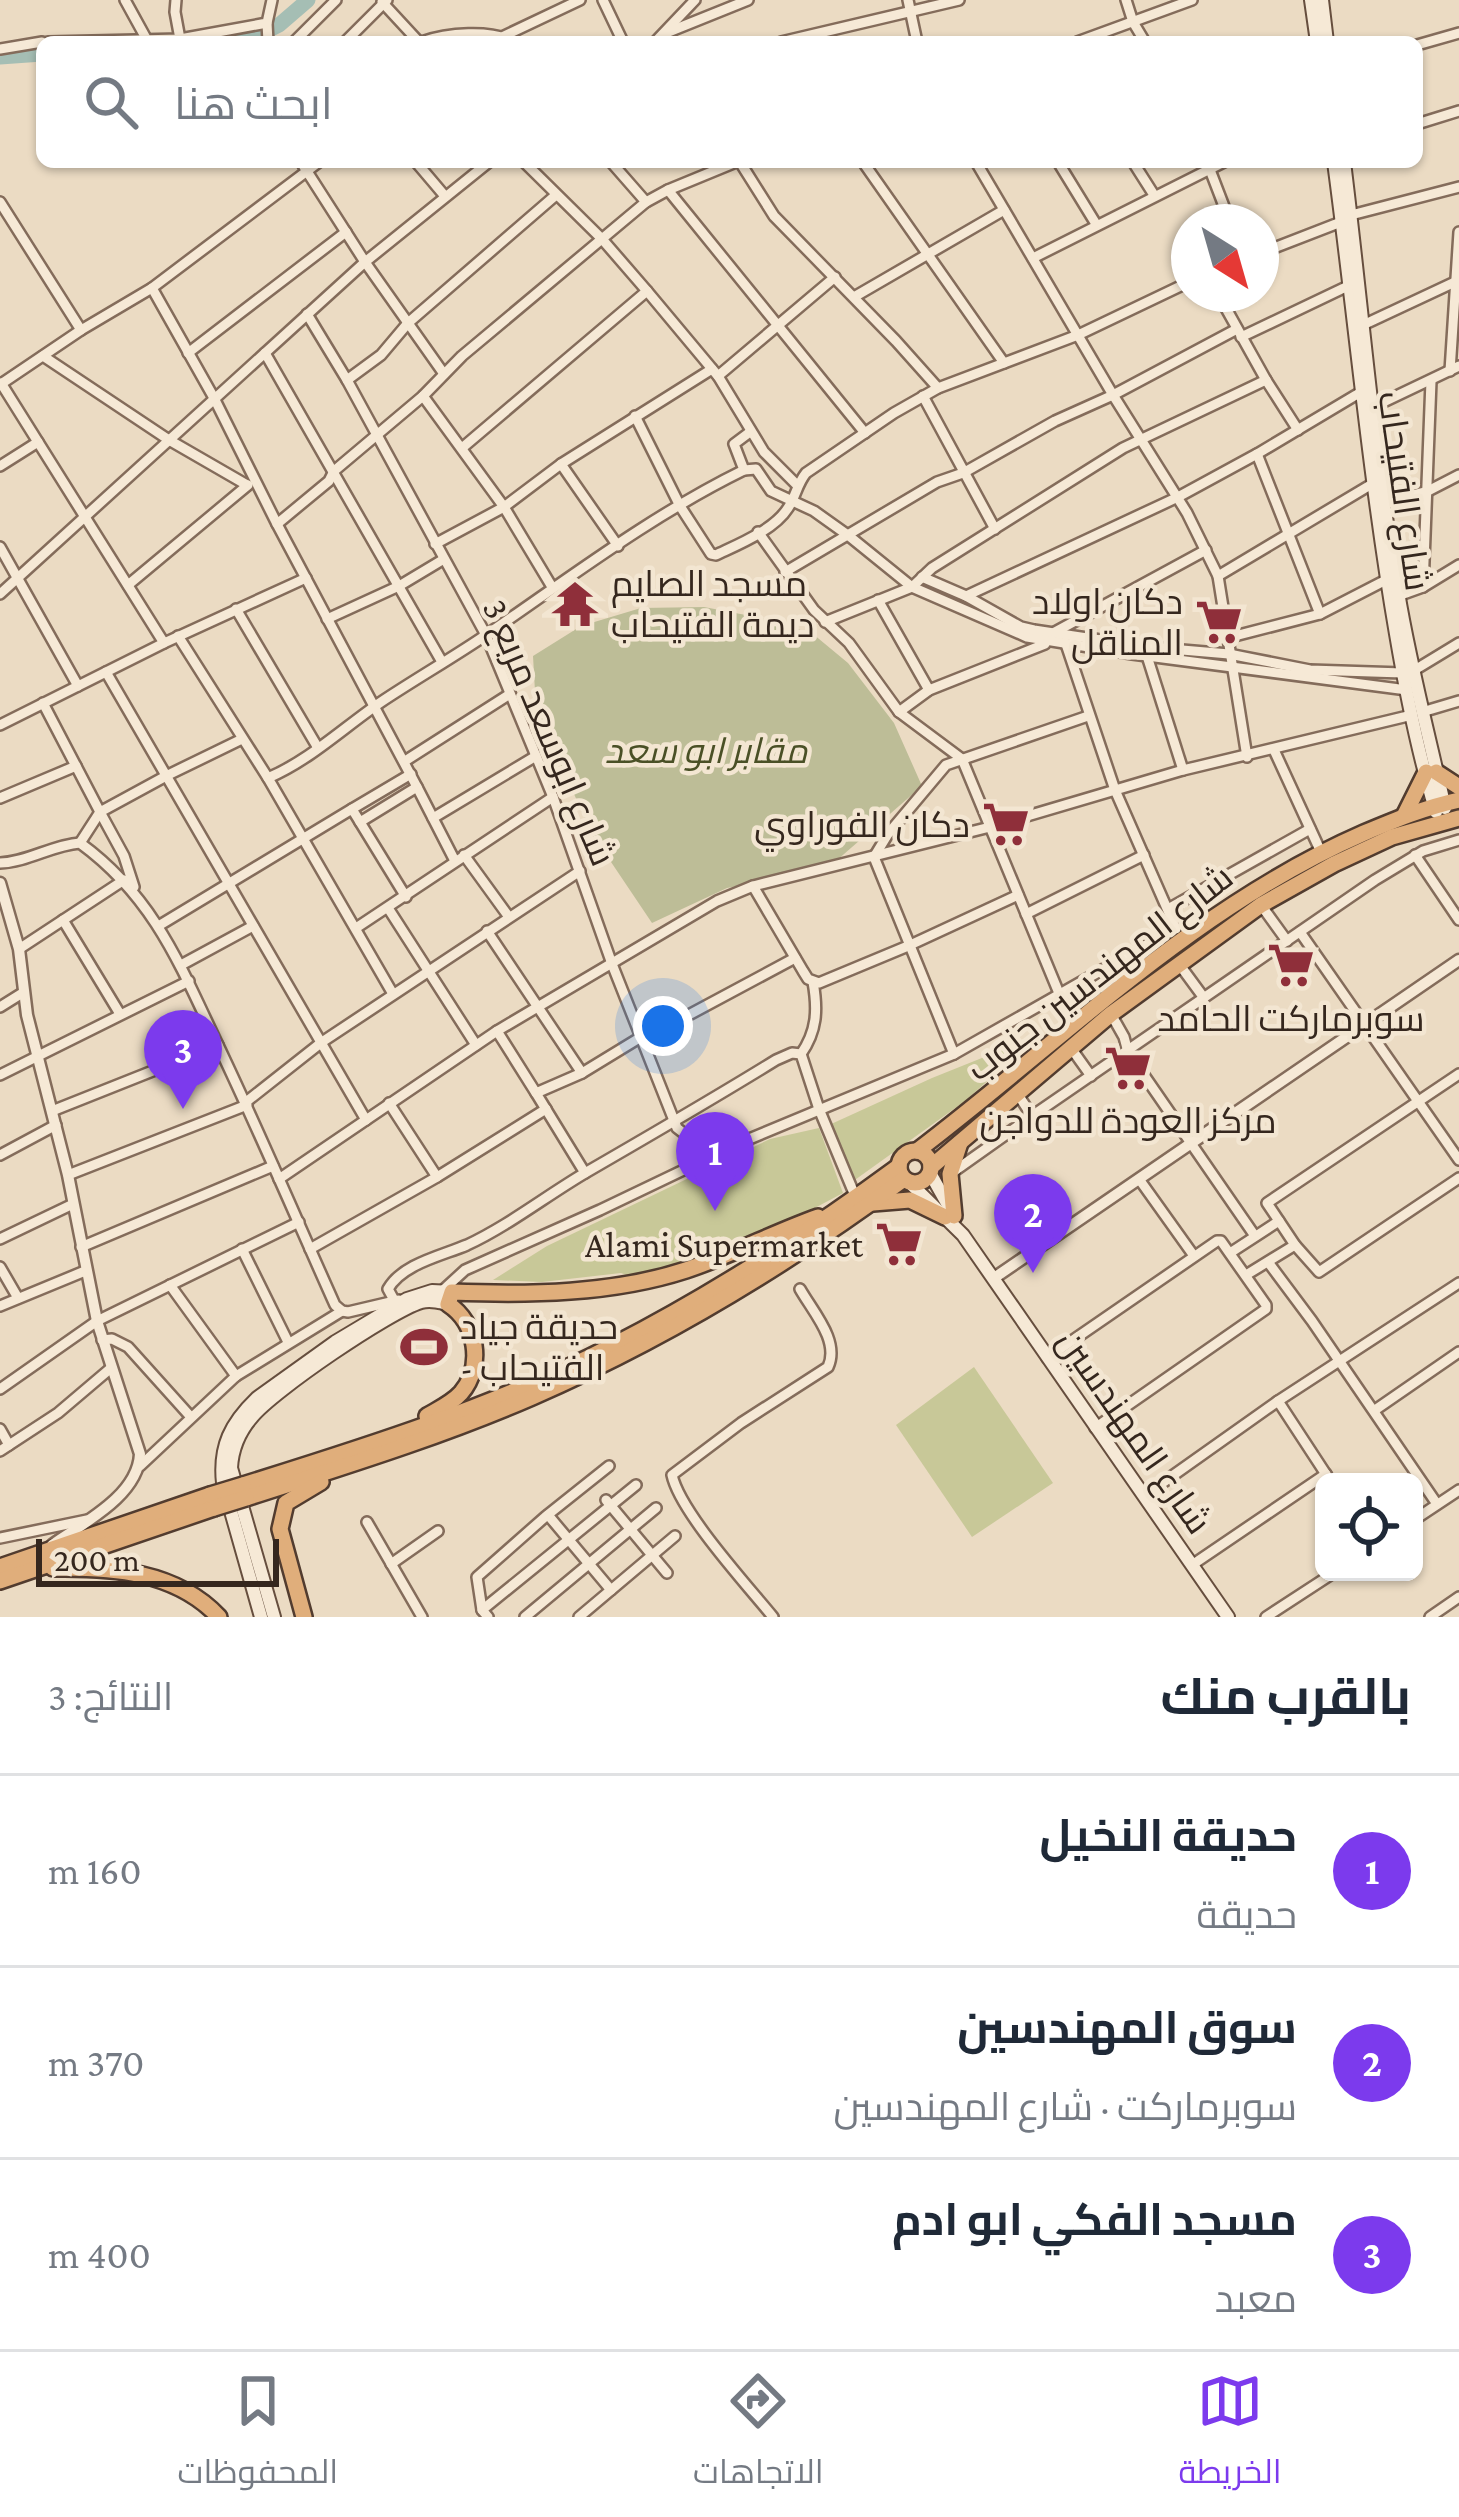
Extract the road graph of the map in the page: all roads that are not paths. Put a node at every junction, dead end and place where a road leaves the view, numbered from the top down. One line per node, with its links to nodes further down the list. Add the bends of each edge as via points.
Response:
1 (125, 0): 21 (street)
2 (176, 0): 22 (street)
3 (272, 0): 17 (street)
4 (336, 0): 25 (street)
5 (580, 0): 30 (street)
6 (603, 0): 31 (street)
7 (695, 0): 19 (street)
8 (748, 0): 19 (street)
9 (959, 0): 15 (street)
10 (1126, 0): 16 (street)
11 (1192, 0): 16 (street)
12 (1311, 0): 38 (main road)
13 (1322, 0): 39 (main road)
14 (384, 1): 26 (street); 27 (street)
15 (909, 6): 18 (street); 35 (street)
16 (1133, 22): 36 (street); 37 (street)
17 (267, 23): 23 (street); 24 (street)
18 (825, 31): 33 (street); 34 (street)
19 (667, 33): 32 (street)
20 (1459, 33): 41 (street)
21 (145, 36)
22 (180, 36)
23 (196, 36)
24 (268, 36)
25 (300, 36)
26 (351, 36)
27 (415, 36)
28 (444, 36): 29 (street)
29 (486, 36)
30 (505, 36)
31 (620, 36)
32 (663, 36)
33 (805, 36)
34 (828, 36)
35 (916, 36)
36 (1094, 36)
37 (1141, 36)
38 (1316, 36)
39 (1317, 36)
40 (36, 43): 42 (street)
41 (1423, 44)
42 (0, 49)
43 (1459, 111): 44 (street)
44 (1423, 122)
45 (304, 168): 62 (street)
46 (312, 168): 62 (street)
47 (421, 168): 66 (street)
48 (481, 168): 66 (street)
49 (530, 168): 67 (street)
50 (616, 168): 70 (street)
51 (693, 168): 63 (street)
52 (721, 168): 63 (street)
53 (742, 168): 82 (street, via 774,216)
54 (867, 168): 79 (street)
55 (980, 168): 72 (street)
56 (1062, 168): 74 (street)
57 (1137, 168): 68 (street)
58 (1204, 168): 68 (street)
59 (1209, 168): 71 (street)
60 (1335, 168): 73 (main road, شارع الفتيحاب)
61 (1344, 168): 73 (main road, شارع الفتيحاب)
62 (307, 173): 75 (street); 85 (street)
63 (698, 176): 65 (street)
64 (1459, 188): 73 (street)
65 (668, 190): 70 (street); 92 (street)
66 (444, 195): 81 (street)
67 (556, 195): 77 (street); 91 (street)
68 (1154, 196): 74 (street)
69 (0, 202): 94 (street)
70 (646, 202): 77 (street)
71 (1223, 204)
72 (1004, 210): 79 (street); 80 (street)
73 (1346, 219): 78 (street); 84 (main road, شارع الفتيحاب); 93 (main road, شارع الفتيحاب)
74 (1096, 224): 80 (street)
75 (346, 232): 81 (street); 97 (street)
76 (1459, 232): 83 (street)
77 (602, 238): 87 (street); 103 (street)
78 (1279, 246)
79 (928, 252): 88 (street); 100 (street)
80 (1033, 258): 96 (street)
81 (365, 262): 90 (street); 91 (street)
82 (835, 277): 88 (street); 92 (street)
83 (1457, 281): 93 (street); 101 (street)
84 (1348, 286): 95 (street); 109 (main road, شارع الفتيحاب)
85 (152, 288): 94 (street); 97 (street)
86 (1171, 290): 96 (street)
87 (646, 291): 102 (street); 123 (street)
88 (854, 297): 108 (street)
89 (1228, 312): 95 (street)
90 (307, 314): 98 (street); 104 (street, شارع ابوسعد مربع 3)
91 (408, 323): 103 (street); 104 (street)
92 (778, 326): 102 (street); 118 (street)
93 (1363, 326): 114 (main road, شارع الفتيحاب)
94 (81, 330): 99 (street)
95 (1239, 333): 105 (street); 110 (street)
96 (1078, 334): 100 (street); 110 (street)
97 (188, 353): 113 (street)
98 (265, 353): 113 (street); 128 (street)
99 (43, 356): 107 (street); 120 (street)
100 (1004, 363): 108 (street)
101 (1454, 369): 106 (street)
102 (715, 373): 115 (street); 117 (street)
103 (444, 374): 111 (street)
104 (347, 380): 119 (street, شارع ابوسعد مربع 3)
105 (1266, 380): 116 (street); 121 (street)
106 (1431, 381): 114 (street); 135 (street)
107 (0, 383): 122 (street)
108 (938, 388): 112 (street)
109 (1361, 392): 116 (street); 131 (main road, شارع الفتيحاب)
110 (1114, 395): 121 (street); 129 (street)
111 (423, 396): 119 (street); 123 (street)
112 (923, 396): 118 (street); 129 (street)
113 (214, 398): 120 (street); 134 (street)
114 (1372, 408): 138 (main road, شارع الفتيحاب)
115 (635, 416): 125 (street); 139 (street)
116 (1298, 430): 124 (street)
117 (750, 432): 127 (street, via 735,442); 133 (street)
118 (865, 433): 133 (street)
119 (377, 434): 128 (street); 147 (street, شارع ابوسعد مربع 3)
120 (169, 440): 132 (street); 141 (street)
121 (1142, 441): 136 (street); 143 (street)
122 (38, 442): 126 (street); 141 (street)
123 (462, 448): 140 (street)
124 (1257, 454): 136 (street); 145 (street)
125 (561, 464): 140 (street); 148 (street)
126 (0, 466)
127 (743, 470): 137 (street, via 756,469 770,491); 139 (street)
128 (334, 471): 142 (street); 160 (street)
129 (963, 473): 143 (street); 146 (street)
130 (1459, 475): 135 (street)
131 (1372, 484): 145 (street); 158 (main road, شارع الفتيحاب)
132 (247, 485): 134 (street); 159 (street)
133 (797, 485): 137 (street)
134 (261, 486): 142 (street)
135 (1428, 491): 138 (street); 161 (street)
136 (1178, 497): 150 (street); 165 (street)
137 (793, 500): 144 (street); 146 (street)
138 (1385, 502): 166 (main road, شارع الفتيحاب)
139 (680, 506): 144 (street, via 714,555); 148 (street)
140 (504, 507): 147 (street); 162 (street)
141 (85, 516): 156 (street); 159 (street)
142 (277, 524): 157 (street)
143 (995, 529): 155 (street)
144 (758, 532): 153 (street)
145 (1291, 535): 154 (street); 169 (street)
146 (849, 536): 153 (street); 163 (street)
147 (435, 544): 151 (street, شارع ابوسعد مربع 3)
148 (618, 546): 162 (street)
149 (0, 547): 156 (street)
150 (1205, 550): 154 (street); 174 (street)
151 (444, 559): 160 (street); 172 (street, شارع ابوسعد مربع 3)
152 (1459, 565): 161 (street)
153 (785, 572): 171 (street)
154 (1218, 576): 175 (street)
155 (922, 577): 163 (street); 165 (street)
156 (17, 578): 164 (street); 187 (street)
157 (306, 578): 168 (street); 170 (street)
158 (1386, 580): 169 (street); 185 (main road, شارع الفتيحاب)
159 (128, 585): 176 (street)
160 (399, 586): 170 (street); 182 (street)
161 (1423, 586): 166 (street)
162 (552, 587): 172 (street)
163 (912, 587): 167 (street); 174 (street, via 1019,634)
164 (0, 594)
165 (966, 596): 174 (street)
166 (1398, 596): 185 (main road, شارع الفتيحاب)
167 (878, 600): 171 (street); 188 (street)
168 (236, 609): 173 (street); 199 (street)
169 (1320, 614): 175 (street)
170 (327, 619): 193 (street)
171 (826, 622): 194 (street)
172 (486, 635): 182 (street); 190 (street, شارع ابوسعد مربع 3)
173 (178, 636): 176 (street); 198 (street)
174 (1050, 638): 177 (street); 181 (street); 188 (street)
175 (1227, 638): 179 (street)
176 (164, 643): 184 (street)
177 (1066, 644): 180 (street); 196 (street)
178 (1459, 644): 185 (street)
179 (1229, 654): 181 (street); 183 (street); 186 (street)
180 (1147, 655): 181 (street); 206 (street)
181 (1204, 658): 183 (street)
182 (442, 662): 193 (street)
183 (1230, 668): 186 (street); 202 (street)
184 (106, 672): 187 (street); 209 (street)
185 (1408, 672): 186 (street); 189 (main road, شارع الفتيحاب); 195 (main road, شارع الفتيحاب)
186 (1334, 676): 189 (street)
187 (78, 686): 192 (street)
188 (929, 690): 194 (street)
189 (1407, 690): 195 (main road, شارع الفتيحاب)
190 (510, 694): 201 (street, شارع ابوسعد مربع 3); 204 (street)
191 (1459, 701): 195 (street)
192 (43, 703): 197 (street); 205 (street)
193 (374, 706): 199 (street); 204 (street)
194 (899, 712): 203 (street)
195 (1417, 714): 200 (street); 207 (main road, شارع الفتيحاب)
196 (1088, 716): 203 (street); 213 (street)
197 (0, 725)
198 (242, 739): 209 (street); 210 (street)
199 (318, 748): 210 (street)
200 (1274, 750): 202 (street); 224 (street)
201 (536, 756): 214 (street, شارع ابوسعد مربع 3); 220 (street)
202 (1246, 757): 206 (street)
203 (962, 758): 223 (street); 231 (street, via 936,775)
204 (404, 761): 208 (street)
205 (76, 766): 215 (street); 218 (street)
206 (1184, 770): 213 (street)
207 (1431, 772): 212 (highway); 216 (main road, شارع الفتيحاب); 219 (highway)
208 (411, 774): 211 (street); 217 (street)
209 (168, 775): 218 (street); 236 (street)
210 (268, 778): 225 (street)
211 (417, 787): 220 (street); 221 (street)
212 (1459, 787)
213 (1115, 790): 223 (street); 229 (street)
214 (553, 796): 232 (street); 234 (street, شارع ابوسعد مربع 3)
215 (0, 798)
216 (1446, 803): 219 (highway, شارع المهندسين جنوب); 222 (main road, شارع الفتيحاب)
217 (352, 809): 221 (street); 225 (street)
218 (100, 812): 226 (street); 239 (street)
219 (1404, 816): 228 (highway, شارع المهندسين جنوب)
220 (433, 818): 232 (street)
221 (359, 822): 241 (street)
222 (1449, 823): 227 (street); 242 (highway, شارع المهندسين جنوب, via 1393,837)
223 (990, 827): 231 (street); 240 (street)
224 (1310, 829): 228 (street); 244 (street)
225 (304, 839): 236 (street); 251 (street)
226 (80, 843): 233 (street); 235 (street)
227 (1458, 845): 230 (street)
228 (1321, 852): 254 (highway, شارع المهندسين جنوب)
229 (1144, 855): 244 (street); 245 (street)
230 (1415, 855): 248 (street); 253 (street)
231 (874, 857): 238 (street); 256 (street)
232 (460, 858): 241 (street); 246 (street)
233 (0, 863)
234 (580, 872): 246 (street); 262 (street, شارع ابوسعد مربع 3)
235 (124, 880): 239 (street); 247 (street)
236 (230, 882): 249 (street); 250 (street)
237 (0, 883): 257 (street)
238 (753, 886): 258 (street); 262 (street)
239 (135, 892): 249 (street)
240 (1018, 895): 245 (street); 256 (street)
241 (406, 897): 243 (street)
242 (1261, 905): 255 (street); 260 (highway, شارع المهندسين جنوب)
243 (388, 908): 251 (street); 263 (street)
244 (1168, 909): 254 (street)
245 (1026, 914): 269 (street)
246 (509, 917): 252 (street)
247 (63, 920): 257 (street); 273 (street)
248 (1459, 920)
249 (160, 926): 261 (street)
250 (253, 926): 261 (street); 279 (street)
251 (356, 928): 268 (street)
252 (488, 932): 263 (street); 272 (street)
253 (1300, 932): 255 (street); 275 (street)
254 (1179, 933): 264 (highway, شارع المهندسين جنوب); 269 (street)
255 (1287, 941): 270 (street)
256 (908, 946): 266 (street); 285 (street)
257 (19, 949): 267 (street)
258 (795, 958): 266 (street); 278 (street)
259 (1459, 960): 275 (street)
260 (1179, 963): 264 (highway, شارع المهندسين جنوب); 270 (street)
261 (182, 964): 265 (street)
262 (612, 964): 272 (street); 278 (street, شارع ابوسعد مربع 3)
263 (428, 970): 268 (street); 281 (street)
264 (1154, 971): 274 (highway, شارع المهندسين جنوب); 276 (highway, شارع المهندسين جنوب)
265 (189, 981): 273 (street); 280 (street)
266 (813, 982): 284 (street, via 816,1018)
267 (23, 992): 271 (street); 286 (street)
268 (393, 994): 279 (street)
269 (1060, 994): 276 (street); 285 (street)
270 (1204, 998): 283 (street)
271 (1, 1005)
272 (537, 1006): 277 (street); 287 (street)
273 (120, 1014): 286 (street)
274 (1112, 1014): 282 (highway, شارع المهندسين جنوب); 283 (street)
275 (1365, 1025): 293 (street); 305 (street)
276 (1073, 1027): 306 (highway, شارع المهندسين جنوب)
277 (496, 1031): 281 (street); 291 (street)
278 (642, 1039): 287 (street); 301 (street, شارع ابوسعد مربع 3)
279 (322, 1042): 294 (street); 300 (street)
280 (218, 1045): 294 (street); 298 (street)
281 (476, 1045): 295 (street)
282 (1071, 1048): 290 (street); 292 (highway, شارع المهندسين جنوب)
283 (1128, 1052): 290 (street); 305 (street)
284 (800, 1054): 297 (street); 301 (street, via 776,1060)
285 (953, 1054): 297 (street)
286 (37, 1058): 289 (street); 298 (street)
287 (582, 1073): 291 (street)
288 (1459, 1074): 293 (street)
289 (0, 1075)
290 (1091, 1076): 299 (street)
291 (536, 1093): 296 (street)
292 (1017, 1093): 299 (street); 303 (highway, شارع المهندسين جنوب)
293 (1418, 1102): 308 (street); 322 (street, via 1268,1202)
294 (247, 1103): 309 (street); 313 (street)
295 (389, 1103): 300 (street); 315 (street)
296 (546, 1109): 311 (street); 315 (street)
297 (819, 1109): 304 (street); 319 (street)
298 (52, 1111): 302 (street)
299 (1032, 1116): 312 (street)
300 (365, 1120): 317 (street)
301 (675, 1123): 304 (street, via 690,1138); 311 (street)
302 (56, 1125): 307 (street); 313 (street)
303 (962, 1139): 310 (highway, شارع المهندسين جنوب); 312 (highway)
304 (742, 1142): 340 (street, via 465,1270)
305 (1192, 1143): 318 (street); 324 (street)
306 (917, 1151): 310 (highway); 314 (highway, via 903,1156)
307 (0, 1155)
308 (1459, 1160)
309 (273, 1166): 317 (street); 327 (street)
310 (930, 1170): 314 (highway, via 921,1181); 321 (main road)
311 (585, 1173): 342 (street, via 483,1237 395,1278 388,1289)
312 (950, 1174): 321 (highway)
313 (68, 1175): 320 (street)
314 (904, 1175): 319 (highway); 321 (main road, شارع المهندسين)
315 (437, 1177): 329 (street)
316 (1459, 1178): 326 (street, via 1321,1272)
317 (279, 1179): 323 (street)
318 (1139, 1179): 331 (street); 336 (street)
319 (856, 1203): 321 (highway, via 910,1200); 340 (highway, via 661,1277); 359 (highway, via 610,1347); 361 (highway, via 785,1263 652,1340 530,1398)
320 (73, 1204): 325 (street); 327 (street)
321 (950, 1216): 336 (main road, شارع المهندسين)
322 (1279, 1221): 324 (street); 326 (street)
323 (298, 1222): 328 (street); 329 (street)
324 (1256, 1236): 330 (street)
325 (0, 1239)
326 (1295, 1245): 332 (street)
327 (81, 1247): 334 (street)
328 (242, 1249): 338 (street); 347 (street)
329 (310, 1249): 344 (street)
330 (1230, 1253): 331 (street, via 1219,1240); 335 (street)
331 (1194, 1256): 349 (street)
332 (1268, 1262): 335 (street); 350 (street)
333 (0, 1267): 341 (street)
334 (85, 1271): 341 (street); 345 (street)
335 (1246, 1275): 357 (street, via 1266,1309)
336 (994, 1278): 349 (main road, شارع المهندسين)
337 (1459, 1283): 350 (street)
338 (170, 1286): 345 (street); 352 (street)
339 (800, 1289): 401 (street, via 830,1340 828,1367 672,1475)
340 (448, 1296): 342 (main road, via 431,1291); 359 (highway, via 472,1330 470,1377 455,1399); 396 (main road, via 378,1325 272,1398 240,1433 231,1468)
341 (18, 1298): 343 (street)
342 (401, 1299): 344 (street); 395 (main road, via 257,1398 227,1435 223,1483)
343 (0, 1306)
344 (342, 1311): 347 (street)
345 (97, 1321): 346 (street); 353 (street)
346 (102, 1340): 351 (street); 356 (street, via 128,1347)
347 (289, 1342): 352 (street)
348 (1459, 1352): 355 (street)
349 (1047, 1358): 357 (main road, شارع المهندسين)
350 (1340, 1362): 354 (street); 355 (street)
351 (111, 1368): 360 (street); 362 (street)
352 (236, 1376): 356 (street)
353 (0, 1388)
354 (1278, 1402): 364 (street); 369 (street)
355 (1375, 1410): 371 (street)
356 (190, 1416): 362 (street)
357 (1095, 1428): 369 (main road, شارع المهندسين)
358 (0, 1429): 360 (street)
359 (393, 1435): 367 (highway)
360 (4, 1448)
361 (374, 1455): 367 (highway); 397 (highway, via 286,1503 280,1529)
362 (140, 1466): 375 (street, via 121,1494)
363 (609, 1466): 374 (street)
364 (1326, 1473)
365 (636, 1485): 370 (street)
366 (1315, 1487): 386 (street)
367 (245, 1491): 383 (highway, bridge)
368 (1457, 1494): 371 (street)
369 (1144, 1496): 386 (main road, شارع المهندسين)
370 (608, 1502): 377 (street); 381 (street)
371 (1437, 1504): 373 (street)
372 (656, 1508): 377 (street)
373 (1423, 1514)
374 (548, 1515): 381 (street); 393 (street, via 477,1577)
375 (87, 1520): 380 (street); 383 (street)
376 (367, 1522): 384 (street)
377 (632, 1530): 382 (street); 385 (street)
378 (438, 1531): 384 (street)
379 (675, 1535): 382 (street)
380 (0, 1538)
381 (568, 1542): 385 (street); 393 (street)
382 (652, 1556): 388 (street); 391 (street)
383 (38, 1561): 387 (highway); 389 (highway); 394 (highway, via 135,1573 188,1591)
384 (391, 1564): 398 (street)
385 (591, 1565): 391 (street); 399 (street)
386 (1192, 1565): 402 (main road, شارع المهندسين)
387 (0, 1568)
388 (667, 1573)
389 (0, 1581)
390 (1321, 1581): 403 (street)
391 (611, 1591): 400 (street)
392 (1459, 1597): 404 (street)
393 (485, 1614)
394 (219, 1617)
395 (262, 1617)
396 (274, 1617)
397 (304, 1617)
398 (422, 1617)
399 (525, 1617)
400 (579, 1617)
401 (772, 1617)
402 (1228, 1617)
403 (1266, 1617)
404 (1430, 1617)

